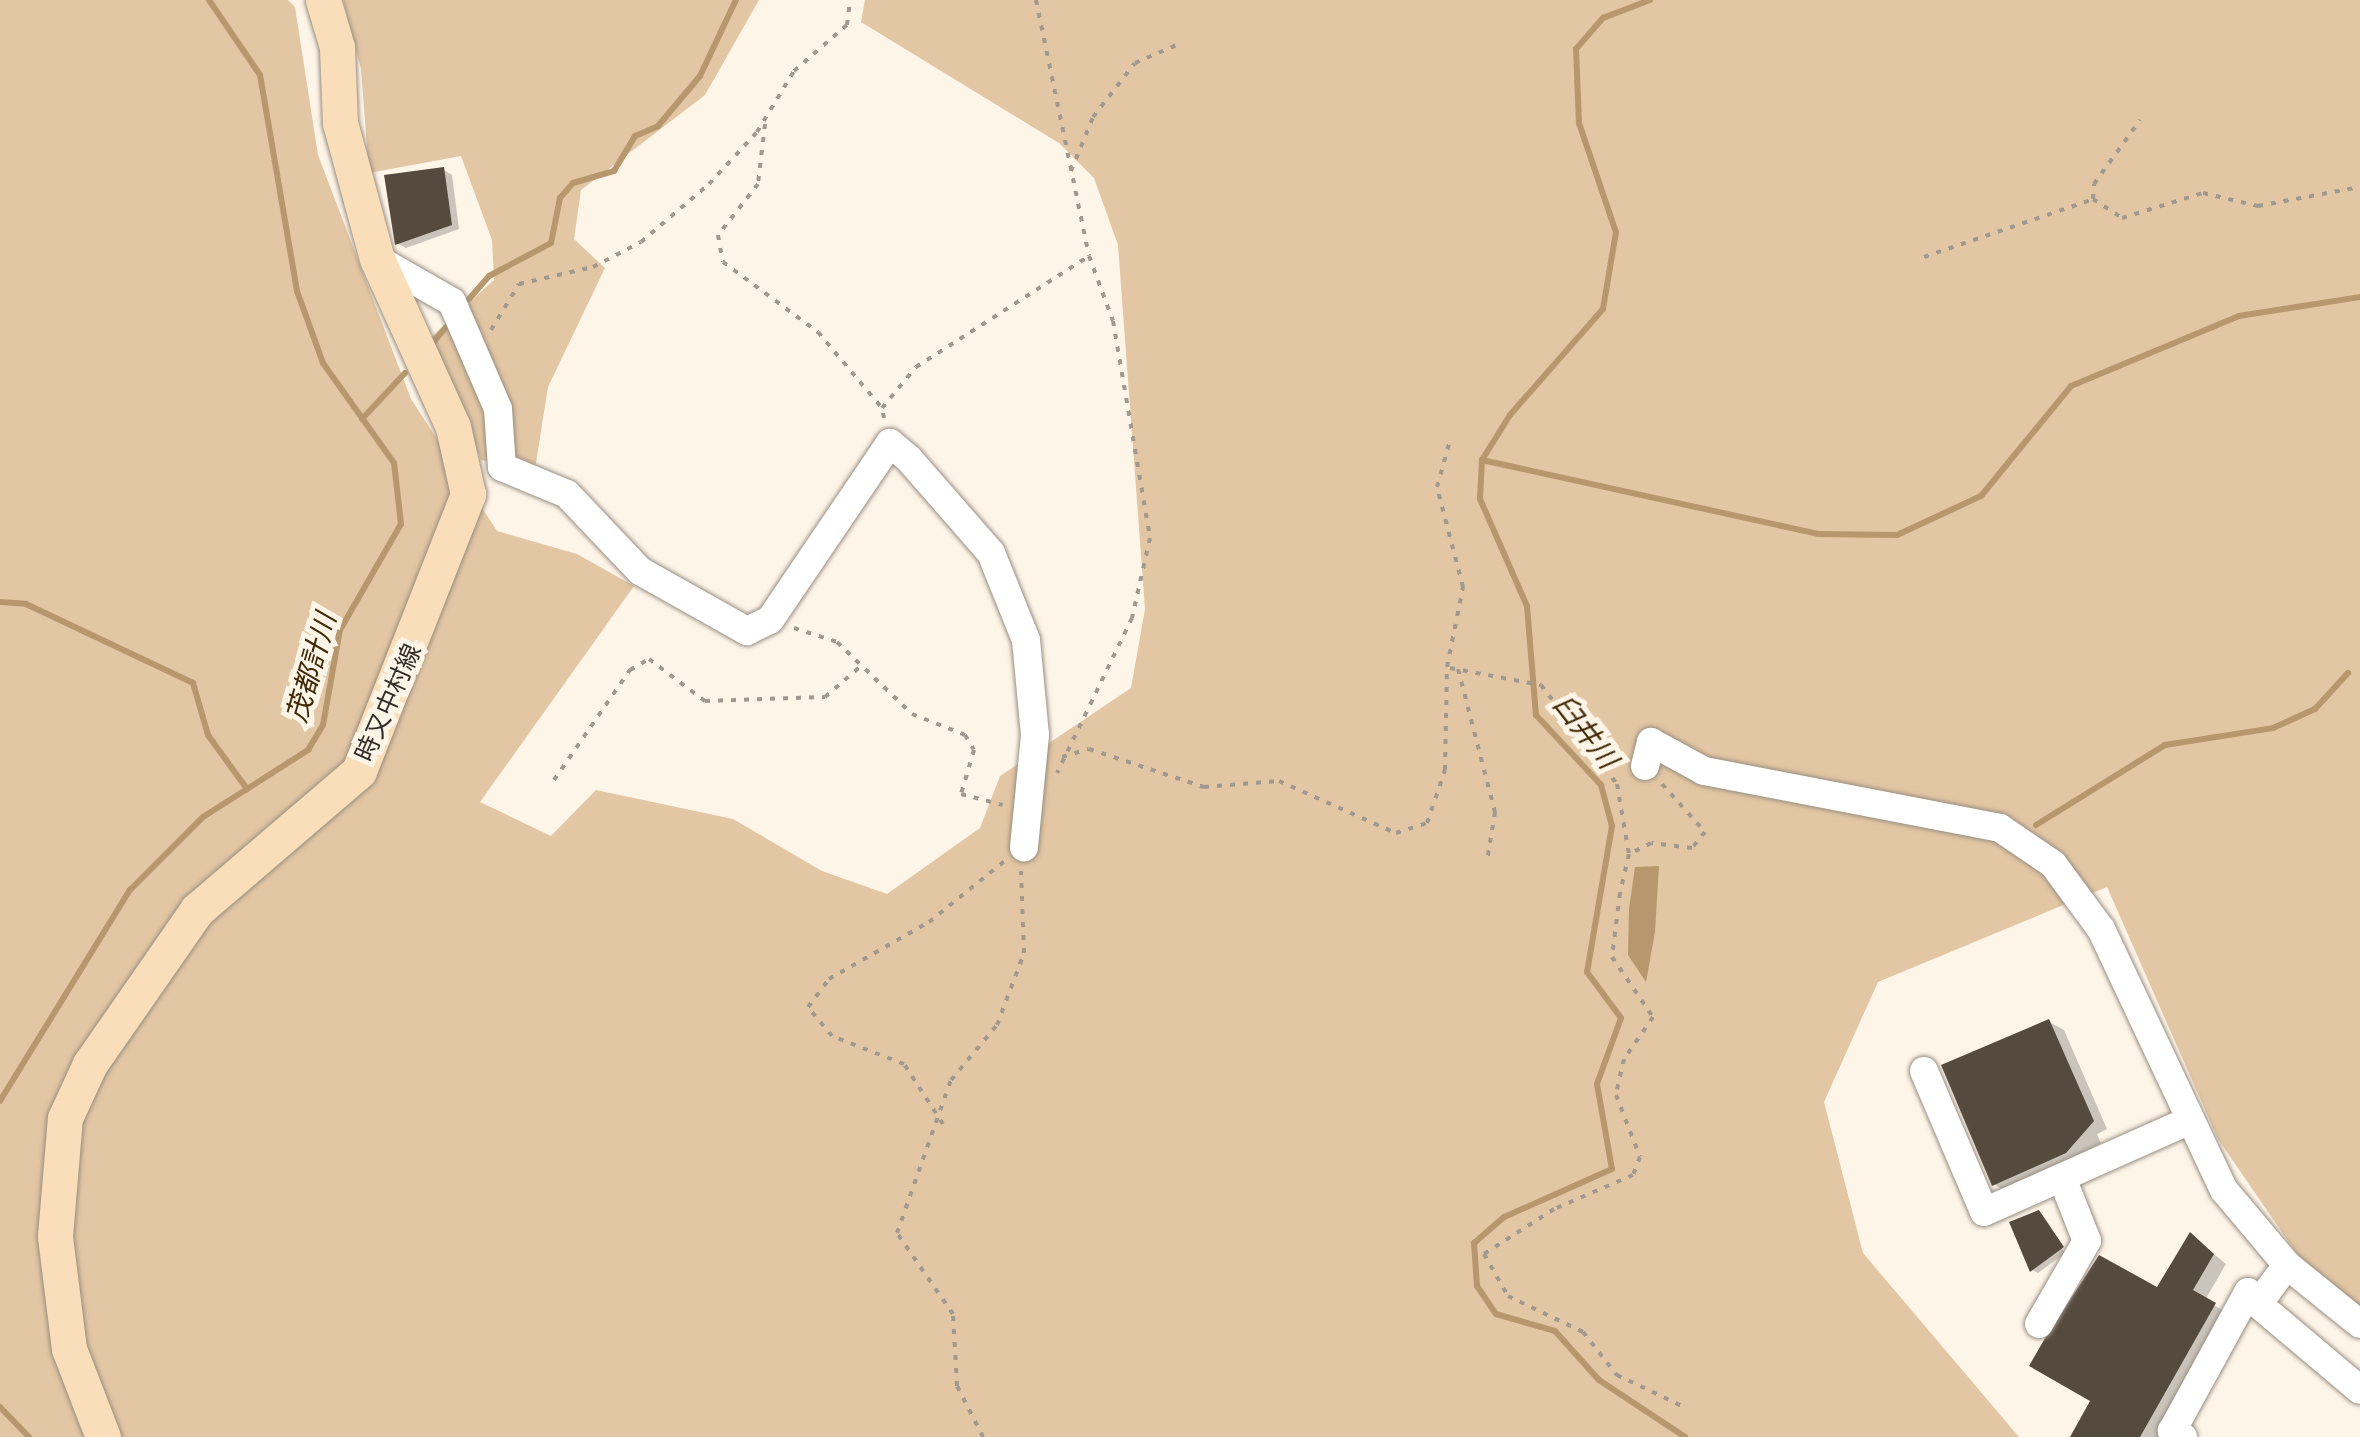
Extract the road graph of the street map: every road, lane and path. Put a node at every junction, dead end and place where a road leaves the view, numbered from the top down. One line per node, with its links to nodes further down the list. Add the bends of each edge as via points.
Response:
1 (323, 0): 12 (main road, 時又中村線, via 337,47 340,122)
2 (850, 0): 5 (path, via 847,25 794,71)
3 (1036, 0): 7 (path)
4 (1181, 42): 7 (path, via 1135,63 1093,117)
5 (766, 118): 13 (path, via 641,242 593,267 520,284); 14 (path, via 758,184 718,235 723,262 818,332)
6 (2140, 120): 9 (path, via 2094,184)
7 (1071, 170): 10 (path)
8 (2360, 187): 9 (path, via 2258,206 2203,194 2122,218)
9 (2093, 198): 11 (path)
10 (1089, 256): 14 (path, via 916,367); 21 (path, via 1113,321 1150,538 1132,618)
11 (1924, 257)
12 (377, 260): 13 (street, via 452,302); 38 (main road, 時又中村線, via 454,427 468,494 359,771 197,910 90,1064 65,1118 55,1236 69,1349)
13 (478, 366): 17 (street, via 498,410 502,467 566,494 640,571 747,631)
14 (882, 408): 15 (path)
15 (890, 442): 17 (street); 24 (street, via 991,552 1026,640)
16 (1449, 444): 19 (path, via 1437,487 1464,587)
17 (770, 620): 18 (path, via 837,642)
18 (862, 665): 23 (path, via 825,698 705,701 649,659 630,670); 24 (path, via 912,714 966,735 974,750 960,794 972,803)
19 (1447, 667): 20 (path); 21 (path, via 1446,770 1427,823 1396,832 1280,781 1204,787 1089,749)
20 (1458, 669): 26 (path, via 1540,685 1616,784); 27 (path, via 1495,812)
21 (1062, 757): 24 (path)
22 (1645, 766): 26 (path, via 1706,832 1692,848 1651,842); 29 (street, via 1650,742 1704,771 2000,828 2053,864 2082,898)
23 (554, 780)
24 (1042, 798): 25 (street)
25 (1024, 846): 30 (path, via 1017,907 1024,953 997,1025 952,1080); 30 (path, via 928,922 828,979 808,1007 832,1036 904,1064)
26 (1629, 854): 37 (path, via 1612,958 1653,1017 1624,1059 1616,1095 1640,1158 1633,1175 1554,1208 1484,1254 1508,1296 1583,1332 1617,1375)
27 (1487, 860)
28 (1924, 1071): 31 (street, via 1984,1212)
29 (2188, 1122): 31 (street); 32 (street, via 2224,1190)
30 (943, 1124): 39 (path, via 897,1233 954,1314 957,1386)
31 (2062, 1178): 34 (street, via 2087,1241)
32 (2288, 1265): 33 (street); 35 (street)
33 (2258, 1304): 36 (street); 40 (street, via 2248,1292 2172,1430)
34 (2040, 1324)
35 (2360, 1324)
36 (2360, 1390)
37 (1684, 1407)
38 (104, 1437)
39 (983, 1437)
40 (2183, 1437)

